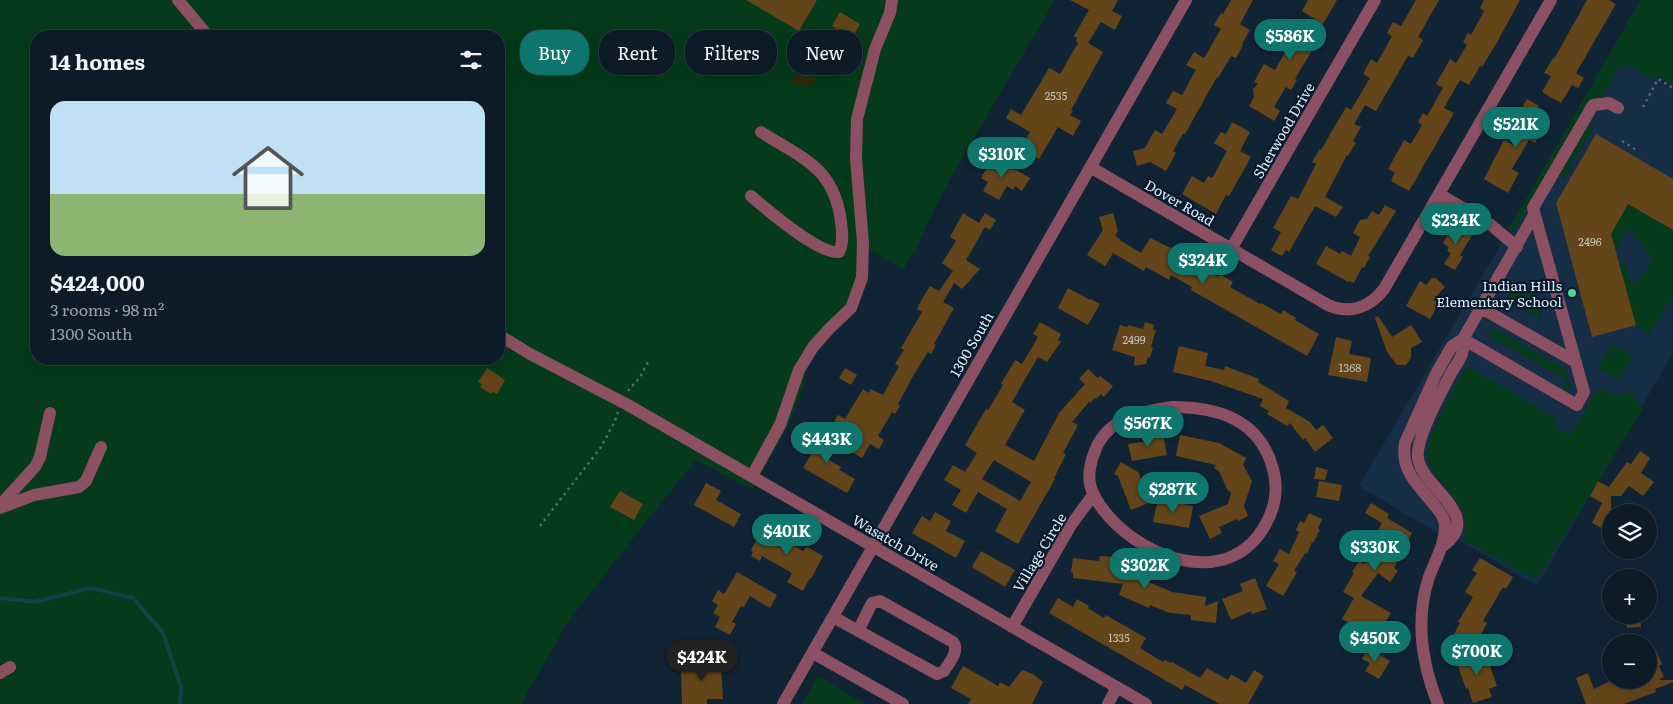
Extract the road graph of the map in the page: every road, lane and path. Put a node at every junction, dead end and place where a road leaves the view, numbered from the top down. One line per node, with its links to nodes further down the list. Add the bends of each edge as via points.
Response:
1 (178, 0): 6 (street)
2 (892, 0): 28 (street, via 890,13 874,49 857,119 862,278 851,308 813,347 799,370 780,425)
3 (1186, 0): 13 (street, 1300 South)
4 (1375, 0): 18 (street, Sherwood Drive)
5 (1551, 0): 14 (street)
6 (203, 30)
7 (1673, 88): 8 (path, via 1658,80)
8 (1642, 107)
9 (1618, 108): 16 (street, via 1609,103 1592,105 1532,208)
10 (761, 132): 15 (street, via 815,166 830,185 841,220 842,247 834,253 824,248 786,226)
11 (1622, 141): 12 (path)
12 (1638, 151)
13 (1090, 167): 18 (street, Dover Road); 32 (street, 1300 South)
14 (1439, 194): 17 (street); 18 (street, Dover Road, via 1384,289 1361,307 1335,308)
15 (750, 196)
16 (1534, 215): 17 (street); 23 (street)
17 (1517, 246): 19 (street)
18 (1231, 249)
19 (1481, 308): 21 (street); 23 (street)
20 (505, 339): 28 (street, Wasatch Drive)
21 (1463, 339): 23 (street, via 1577,405 1584,392); 42 (street, via 1463,352 1445,384 1417,451 1421,468 1450,505 1456,515 1457,526 1453,539 1442,547 1432,570 1421,623 1424,663)
22 (648, 362): 24 (path)
23 (1576, 362)
24 (628, 390)
25 (618, 412): 31 (path, via 600,447)
26 (50, 413): 30 (street, via 35,467)
27 (101, 447): 30 (street, via 86,481 79,487 34,495)
28 (752, 476): 32 (street, Wasatch Drive)
29 (1093, 495): 29 (street, via 1090,467 1096,448 1109,429 1129,417 1173,407 1217,412 1250,428 1271,460 1277,490 1270,517 1255,540 1232,557 1205,562 1175,559 1138,542 1119,527); 34 (street, Village Circle, via 1071,525)
30 (0, 506)
31 (540, 526)
32 (873, 546): 33 (street, 1300 South); 34 (street, Wasatch Drive)
33 (833, 617): 35 (street); 36 (street, 1300 South)
34 (1012, 627): 37 (street, Wasatch Drive)
35 (858, 630): 35 (street, via 937,674 944,671 956,649 953,642 880,601 872,604)
36 (813, 653): 38 (street, 1300 South); 39 (street)
37 (1117, 687): 40 (street); 41 (street, Wasatch Drive)
38 (783, 704)
39 (903, 704)
40 (1108, 704)
41 (1146, 704)
42 (1438, 704)

